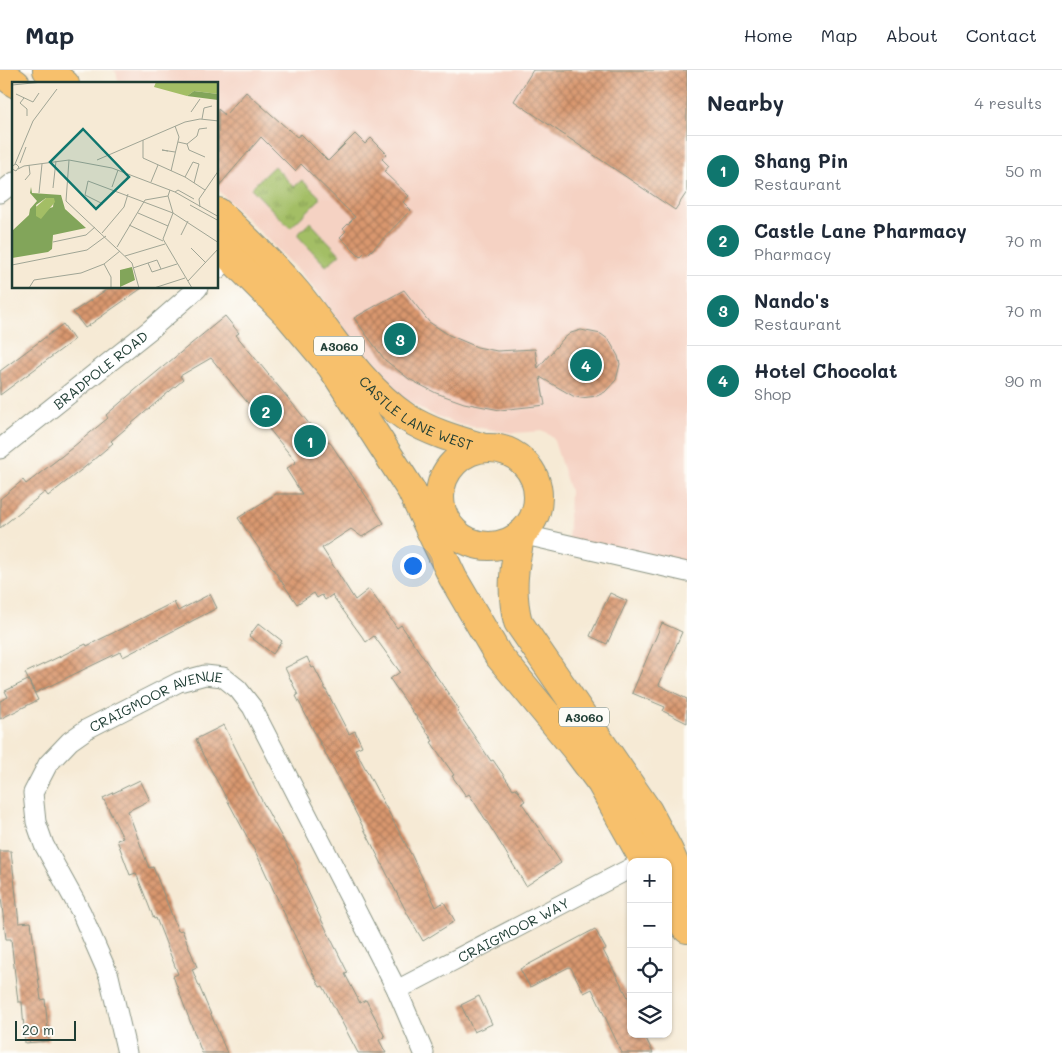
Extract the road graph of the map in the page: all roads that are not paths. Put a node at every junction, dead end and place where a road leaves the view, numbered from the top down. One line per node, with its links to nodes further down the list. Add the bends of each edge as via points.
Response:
1 (47, 70): 4 (main road)
2 (0, 72): 3 (main road)
3 (13, 82)
4 (62, 82)
5 (12, 184): 6 (street)
6 (0, 193)
7 (219, 213): 10 (main road, CASTLE LANE WEST / A3060, via 267,259 376,391 423,427)
8 (221, 256): 12 (main road, CASTLE LANE WEST / A3060, via 288,315 331,366)
9 (197, 289): 11 (street, BRADPOLE ROAD)
10 (484, 448): 13 (main road, via 470,451 458,459 442,482 440,496); 14 (main road, via 507,451 520,458 536,481 537,510)
11 (0, 449)
12 (411, 490): 13 (main road, CASTLE LANE WEST / A3060); 16 (main road, CASTLE LANE WEST / A3060)
13 (447, 520): 14 (main road, via 464,539 478,544 501,544); 16 (main road)
14 (521, 534): 15 (street); 19 (main road, A3060, via 512,584 518,622 648,811)
15 (687, 572)
16 (453, 578): 17 (main road, CASTLE LANE WEST / A3060, via 498,655 601,783)
17 (638, 858)
18 (627, 870): 22 (street, CRAIGMOOR WAY)
19 (687, 893)
20 (672, 908): 21 (main road)
21 (687, 929)
22 (397, 990): 23 (street, CRAIGMOOR AVENUE, via 252,707 238,688 223,677 193,677 87,729 58,751 33,793 36,822 44,845 81,912 108,976); 24 (street, CRAIGMOOR AVENUE)
23 (127, 1053)
24 (424, 1053)

